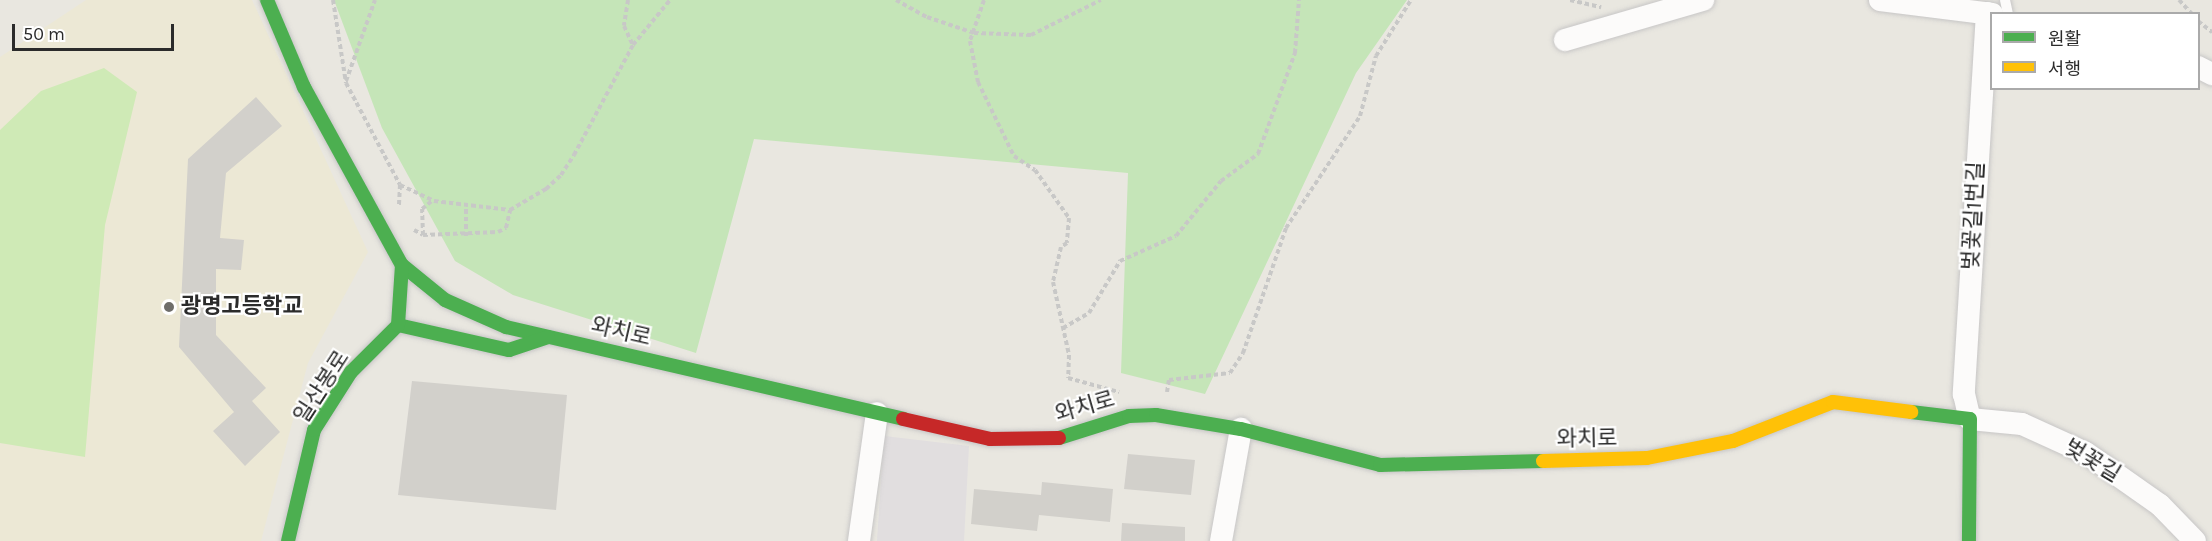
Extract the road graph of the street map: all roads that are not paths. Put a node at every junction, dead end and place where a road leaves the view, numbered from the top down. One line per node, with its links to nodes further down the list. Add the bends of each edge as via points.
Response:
1 (267, 0): 7 (main road, 와치로, via 304,87)
2 (1703, 0): 5 (street)
3 (1880, 0): 4 (street)
4 (1990, 13)
5 (1565, 40)
6 (1990, 75): 11 (street, 벚꽃길1번길, via 1964,394)
7 (402, 265): 8 (main road); 9 (main road, 와치로, via 444,300 506,327)
8 (398, 325): 9 (main road, via 509,350); 13 (main road, 일산봉로, via 351,372 314,430)
9 (548, 337): 10 (main road, 와치로)
10 (877, 413): 12 (main road, 와치로, via 990,439 1059,438 1129,416 1164,417); 14 (street)
11 (1970, 418): 12 (main road, 와치로, via 1833,402 1733,441 1647,459 1380,465); 16 (main road); 17 (street, 벚꽃길, via 2022,424 2086,453 2160,505)
12 (1241, 429): 15 (street)
13 (288, 541)
14 (859, 541)
15 (1221, 541)
16 (1969, 541)
17 (2195, 541)

